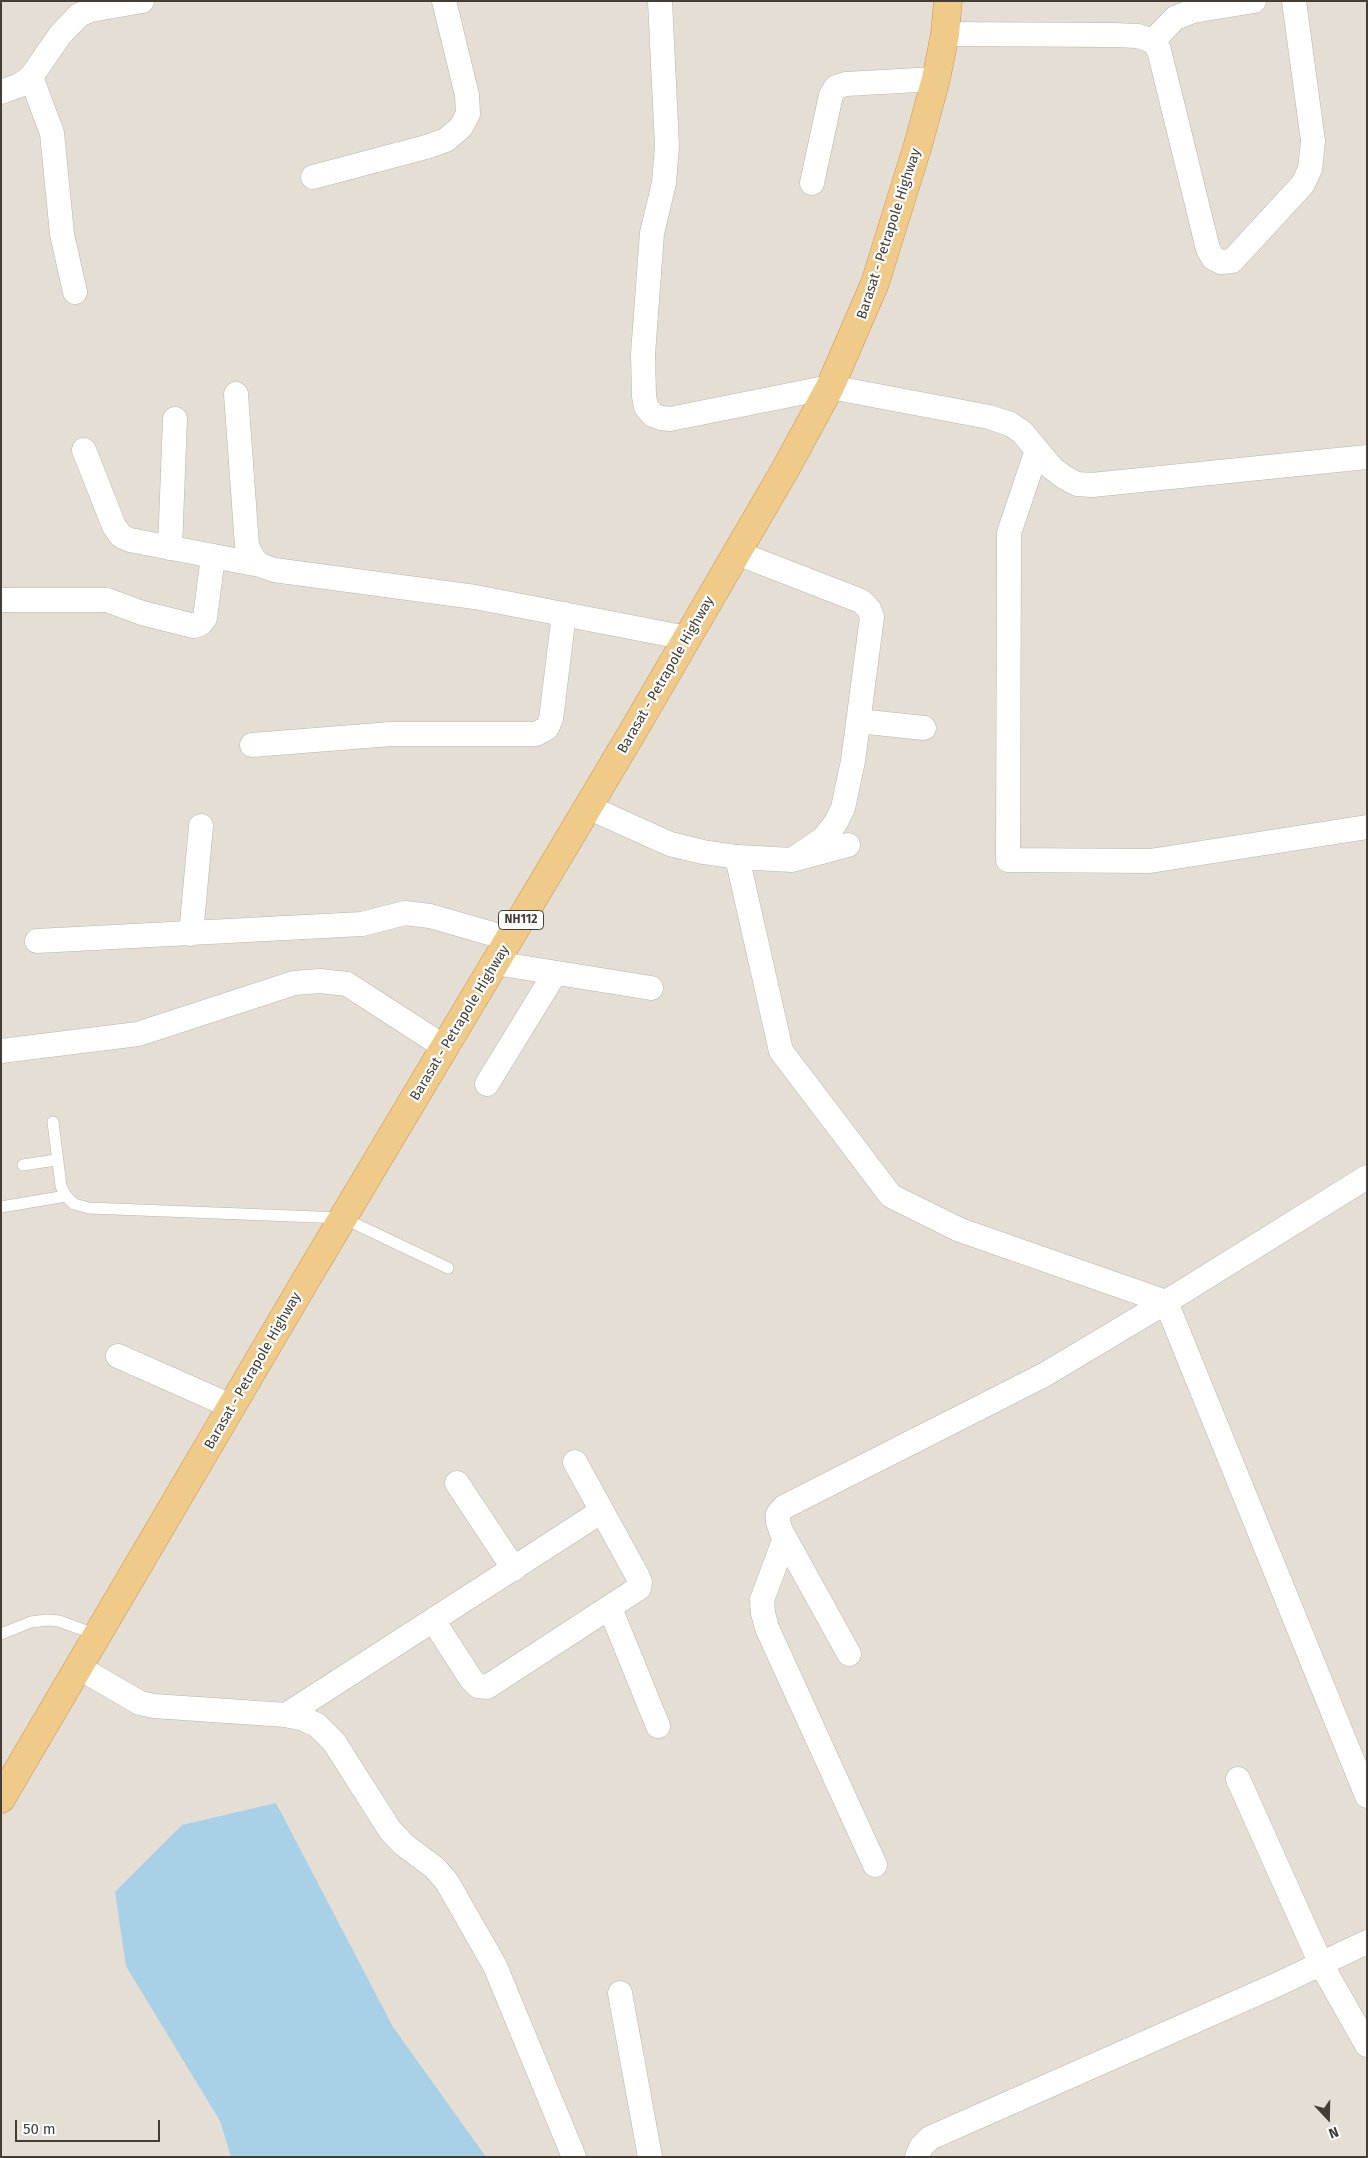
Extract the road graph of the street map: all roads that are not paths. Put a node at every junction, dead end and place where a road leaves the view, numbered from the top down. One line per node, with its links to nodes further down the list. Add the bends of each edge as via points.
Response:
1 (142, 1): 9 (street, via 91,10 78,16 60,35)
2 (444, 1): 12 (street, via 468,95 468,114 461,127 446,140)
3 (660, 1): 15 (street, via 667,146 664,183 649,257 643,354 646,407 653,415 670,419)
4 (948, 1): 7 (highway, Barasat - Petrapole Highway / NH112)
5 (1254, 1): 8 (street, via 1193,11 1175,18)
6 (1294, 1): 8 (street, via 1313,141 1310,169 1303,184 1232,261 1221,262 1213,258 1208,249 1159,50)
7 (944, 34): 8 (street, via 1122,35); 10 (highway, Barasat - Petrapole Highway / NH112)
8 (1153, 41)
9 (31, 77): 11 (street); 14 (street, via 52,133 62,234)
10 (936, 79): 13 (street, via 836,87 831,95); 15 (highway, Barasat - Petrapole Highway / NH112, via 875,283)
11 (1, 92)
12 (313, 176)
13 (812, 183)
14 (75, 292)
15 (830, 387): 19 (street, via 989,417 1022,432); 22 (highway, Barasat - Petrapole Highway / NH112)
16 (236, 394): 24 (street, via 247,546)
17 (175, 419): 21 (street)
18 (84, 450): 21 (street, via 121,536)
19 (1037, 450): 20 (street, via 1064,478 1077,484 1092,485); 33 (street, via 1009,533 1008,860 1150,861)
20 (1367, 458)
21 (170, 548): 23 (street)
22 (737, 553): 27 (highway, Barasat - Petrapole Highway / NH112); 28 (street, via 861,601 869,609 871,629)
23 (213, 556): 24 (street); 25 (street, via 205,618 194,626 107,600)
24 (260, 565): 26 (street, via 274,570 476,597)
25 (1, 600)
26 (564, 614): 27 (street); 30 (street, via 552,719 548,728 536,734 391,734)
27 (687, 638): 31 (highway, Barasat - Petrapole Highway / NH112)
28 (858, 721): 29 (street); 36 (street, via 843,808 822,839)
29 (924, 728)
30 (252, 745)
31 (588, 807): 35 (street, via 670,844); 38 (highway, Barasat - Petrapole Highway / NH112)
32 (201, 826): 37 (street)
33 (1367, 827)
34 (848, 845): 36 (street)
35 (736, 857): 36 (street); 54 (street, via 781,1052 891,1196 960,1230)
36 (792, 860)
37 (191, 934): 38 (street, via 362,924 405,913 430,916); 39 (street)
38 (510, 939): 40 (highway, Barasat - Petrapole Highway / NH112)
39 (37, 941)
40 (495, 963): 41 (street); 43 (highway, Barasat - Petrapole Highway / NH112)
41 (555, 973): 42 (street); 45 (street)
42 (651, 988)
43 (446, 1048): 44 (street, via 347,984 320,981 294,983 138,1034); 52 (highway, Barasat - Petrapole Highway / NH112)
44 (1, 1051)
45 (487, 1084)
46 (53, 1122): 47 (lane)
47 (56, 1160): 48 (lane); 50 (lane)
48 (23, 1165)
49 (1367, 1177): 54 (street)
50 (66, 1196): 51 (lane); 52 (lane, via 74,1204 89,1208)
51 (1, 1206)
52 (343, 1218): 53 (lane); 56 (highway, Barasat - Petrapole Highway / NH112)
53 (448, 1268)
54 (1166, 1302): 60 (street, via 1044,1375 784,1507 778,1514 778,1522); 71 (street)
55 (118, 1356): 56 (street)
56 (233, 1407): 65 (highway, Barasat - Petrapole Highway / NH112)
57 (575, 1462): 59 (street)
58 (457, 1483): 61 (street)
59 (602, 1511): 61 (street); 62 (street, via 640,1582 639,1588)
60 (785, 1538): 66 (street); 73 (street, via 762,1600 767,1628)
61 (514, 1569): 63 (street)
62 (610, 1608): 63 (street, via 487,1687 478,1686 471,1679); 69 (street)
63 (433, 1620): 68 (street)
64 (1, 1634): 65 (lane, via 31,1622 59,1620)
65 (96, 1635): 67 (highway, Barasat - Petrapole Highway / NH112)
66 (849, 1654)
67 (78, 1667): 68 (street, via 128,1697 154,1706); 72 (highway, Barasat - Petrapole Highway / NH112)
68 (286, 1715): 78 (street, via 318,1725 334,1742 390,1830 435,1868 446,1882 495,1966)
69 (658, 1726)
70 (1238, 1779): 75 (street)
71 (1367, 1796)
72 (1, 1799)
73 (875, 1865)
74 (1367, 1942): 75 (street)
75 (1321, 1964): 77 (street); 80 (street, via 930,2138 920,2147)
76 (620, 1993): 79 (street)
77 (1367, 2045)
78 (574, 2157)
79 (650, 2157)
80 (917, 2157)

